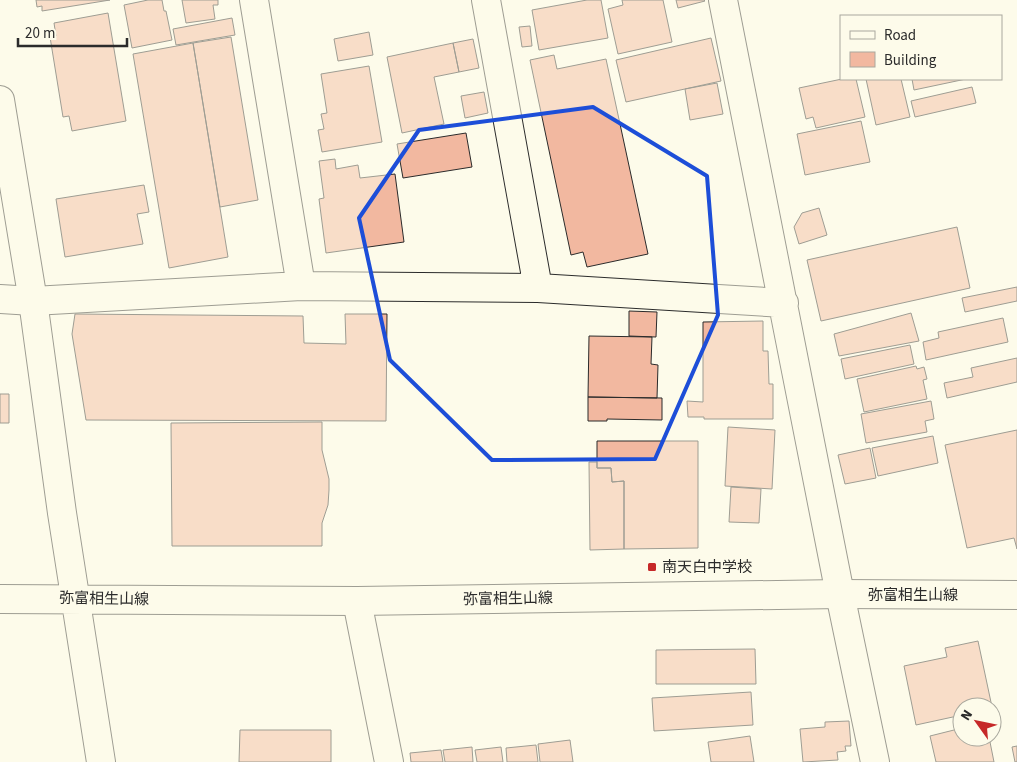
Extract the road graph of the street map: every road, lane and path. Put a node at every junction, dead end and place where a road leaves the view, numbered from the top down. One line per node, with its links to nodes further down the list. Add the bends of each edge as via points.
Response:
1 (254, 0): 5 (street)
2 (486, 0): 6 (street)
3 (723, 0): 9 (street)
4 (0, 100): 8 (street)
5 (301, 286): 6 (street); 8 (street)
6 (538, 288): 9 (street)
7 (0, 299): 8 (street)
8 (33, 300): 13 (street)
9 (784, 303): 10 (street)
10 (840, 594): 11 (street, 弥富相生山線); 14 (street, 弥富相生山線); 17 (street)
11 (1017, 595)
12 (0, 599): 13 (street, 弥富相生山線)
13 (76, 599): 14 (street, 弥富相生山線); 15 (street)
14 (357, 601): 16 (street)
15 (101, 762)
16 (389, 762)
17 (875, 762)

